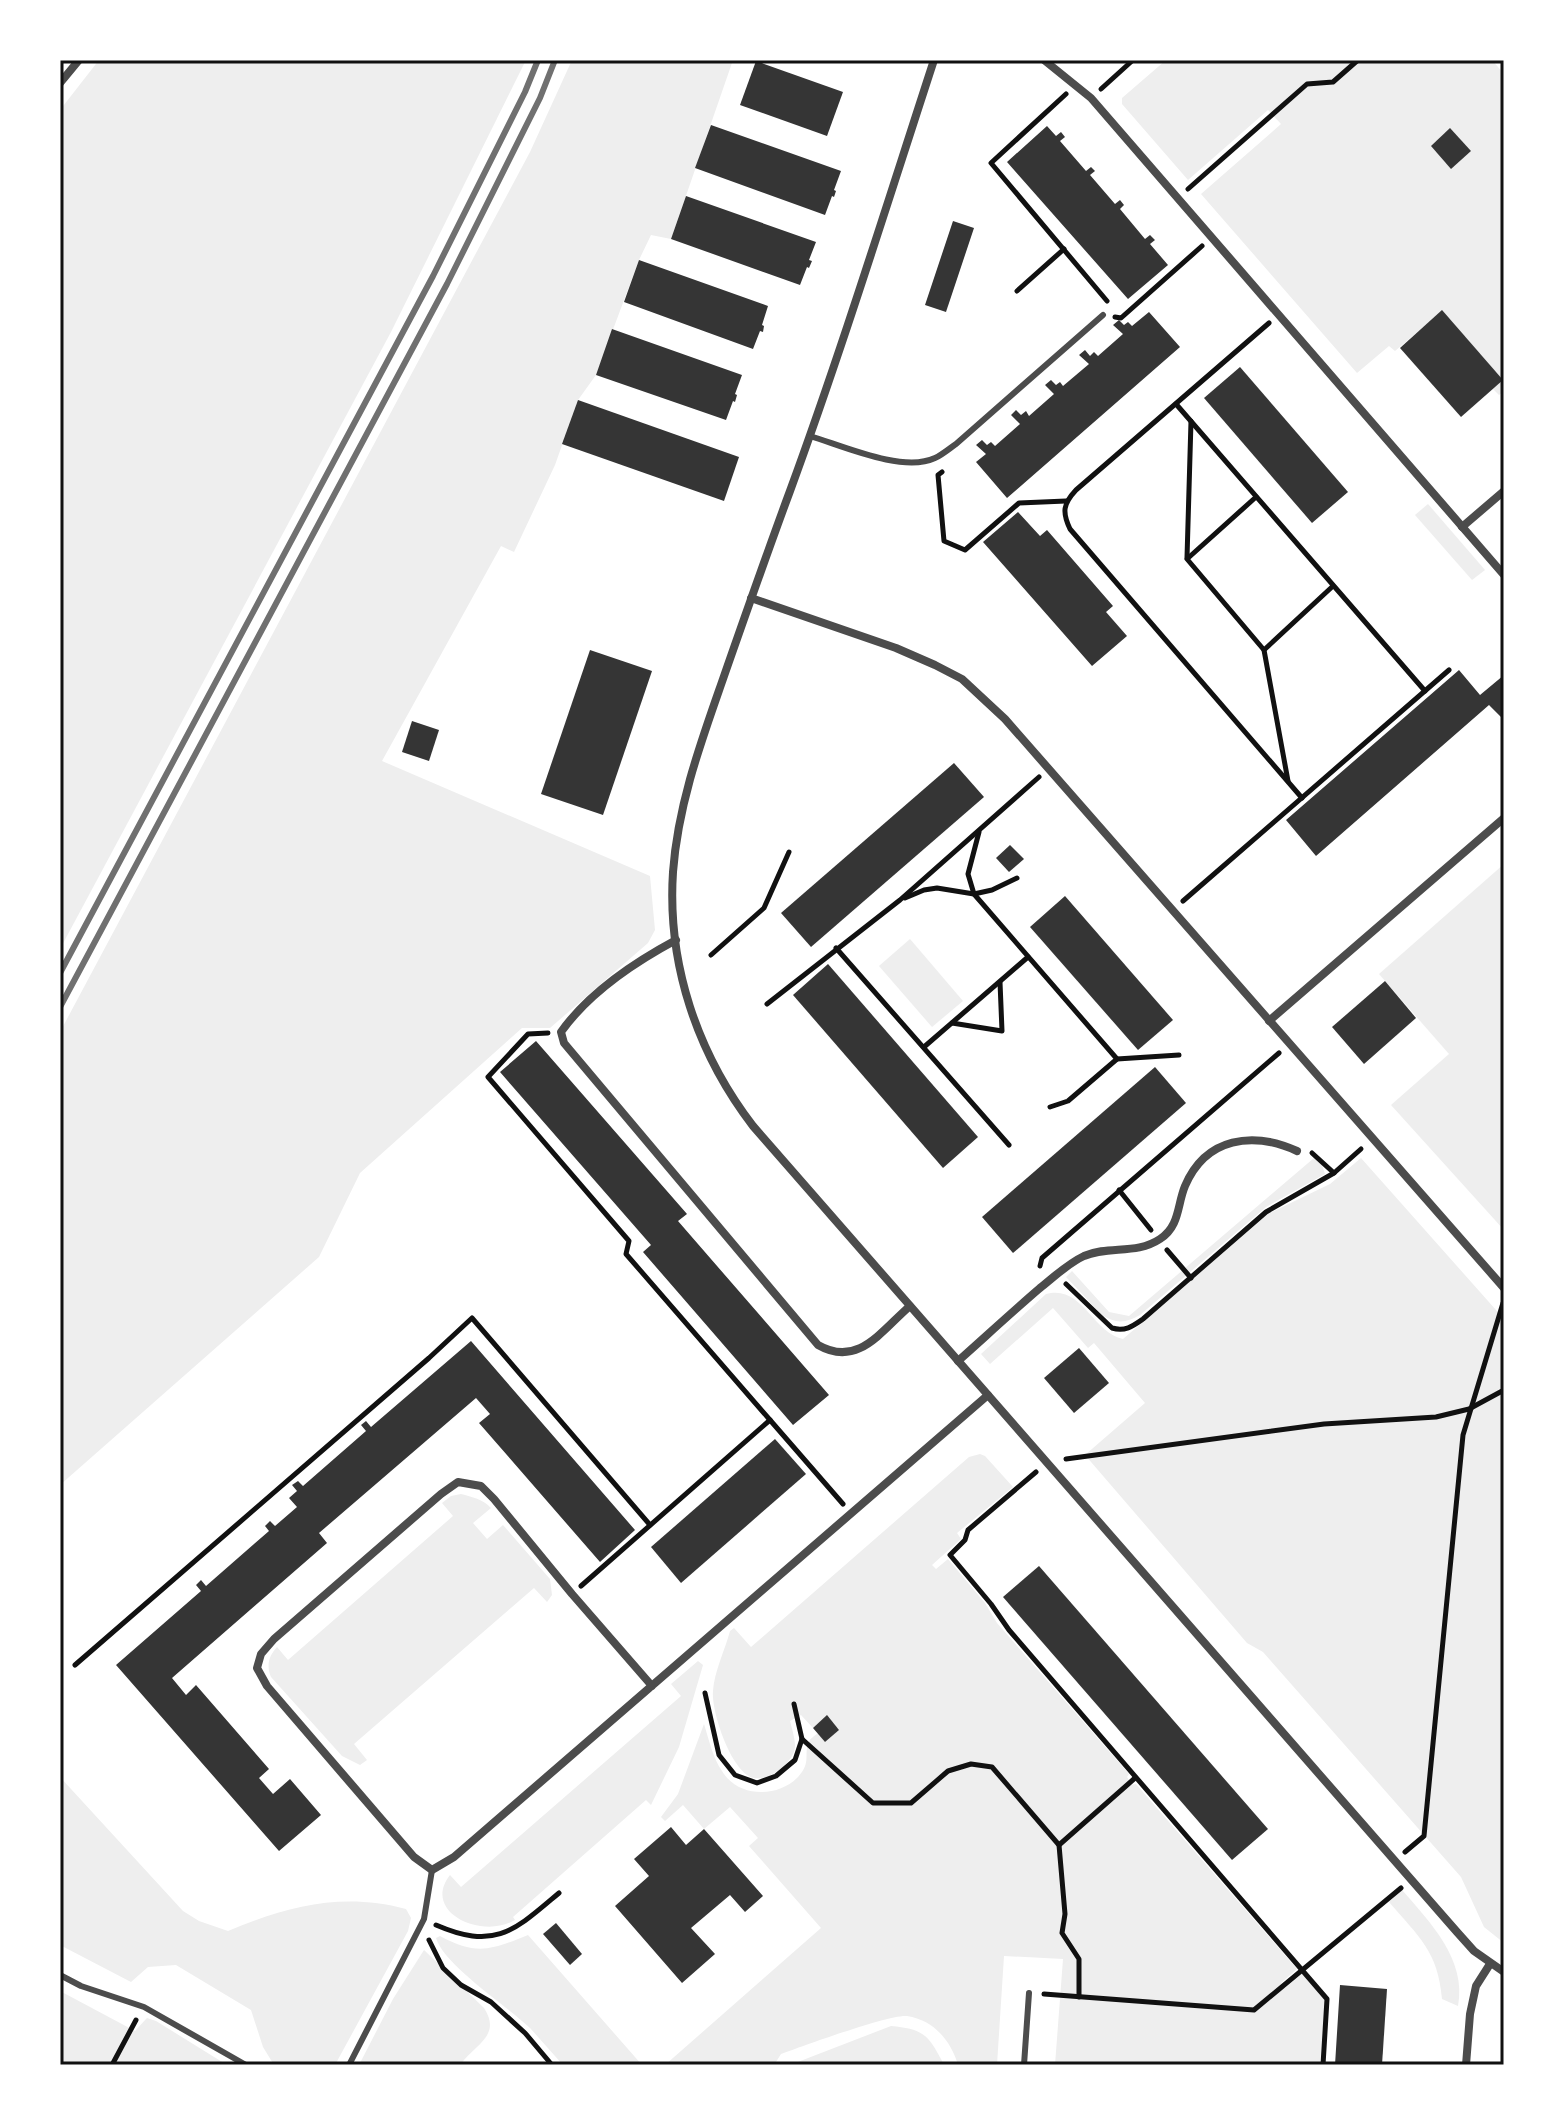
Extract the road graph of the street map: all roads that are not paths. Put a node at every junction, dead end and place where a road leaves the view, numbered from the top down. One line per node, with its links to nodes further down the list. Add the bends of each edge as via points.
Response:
1 (79, 60): 4 (street)
2 (934, 60): 6 (street)
3 (1044, 60): 8 (street, via 1091,98)
4 (60, 83)
5 (1103, 315): 6 (lane, via 935,459 913,464 889,460)
6 (810, 436): 10 (street)
7 (1504, 491): 8 (street)
8 (1462, 527): 9 (street)
9 (1504, 575)
10 (751, 598): 12 (street, via 683,803 673,874); 13 (street, via 896,648 962,679 1005,719)
11 (1504, 818): 13 (street)
12 (676, 940): 16 (street, via 696,1026 731,1097); 16 (street, via 631,966 570,1019 561,1032 571,1054 818,1345 831,1352 859,1351)
13 (1269, 1021): 15 (street)
14 (1297, 1151): 17 (street, via 1260,1139 1218,1148 1191,1174 1177,1220 1166,1235 1143,1248 1087,1255 1057,1274)
15 (1504, 1288)
16 (910, 1306): 17 (street)
17 (958, 1361): 18 (street)
18 (988, 1395): 19 (street); 21 (street)
19 (652, 1686): 20 (street, via 454,1857); 20 (street, via 481,1486 458,1482 441,1494 297,1618 261,1654 257,1668 414,1857)
20 (432, 1870): 26 (lane, via 424,1919)
21 (1490, 1964): 22 (street); 28 (street, via 1476,1986)
22 (1504, 1972)
23 (60, 1975): 25 (lane, via 144,2007)
24 (1029, 1993): 27 (lane)
25 (246, 2065)
26 (349, 2065)
27 (1024, 2065)
28 (1466, 2065)

